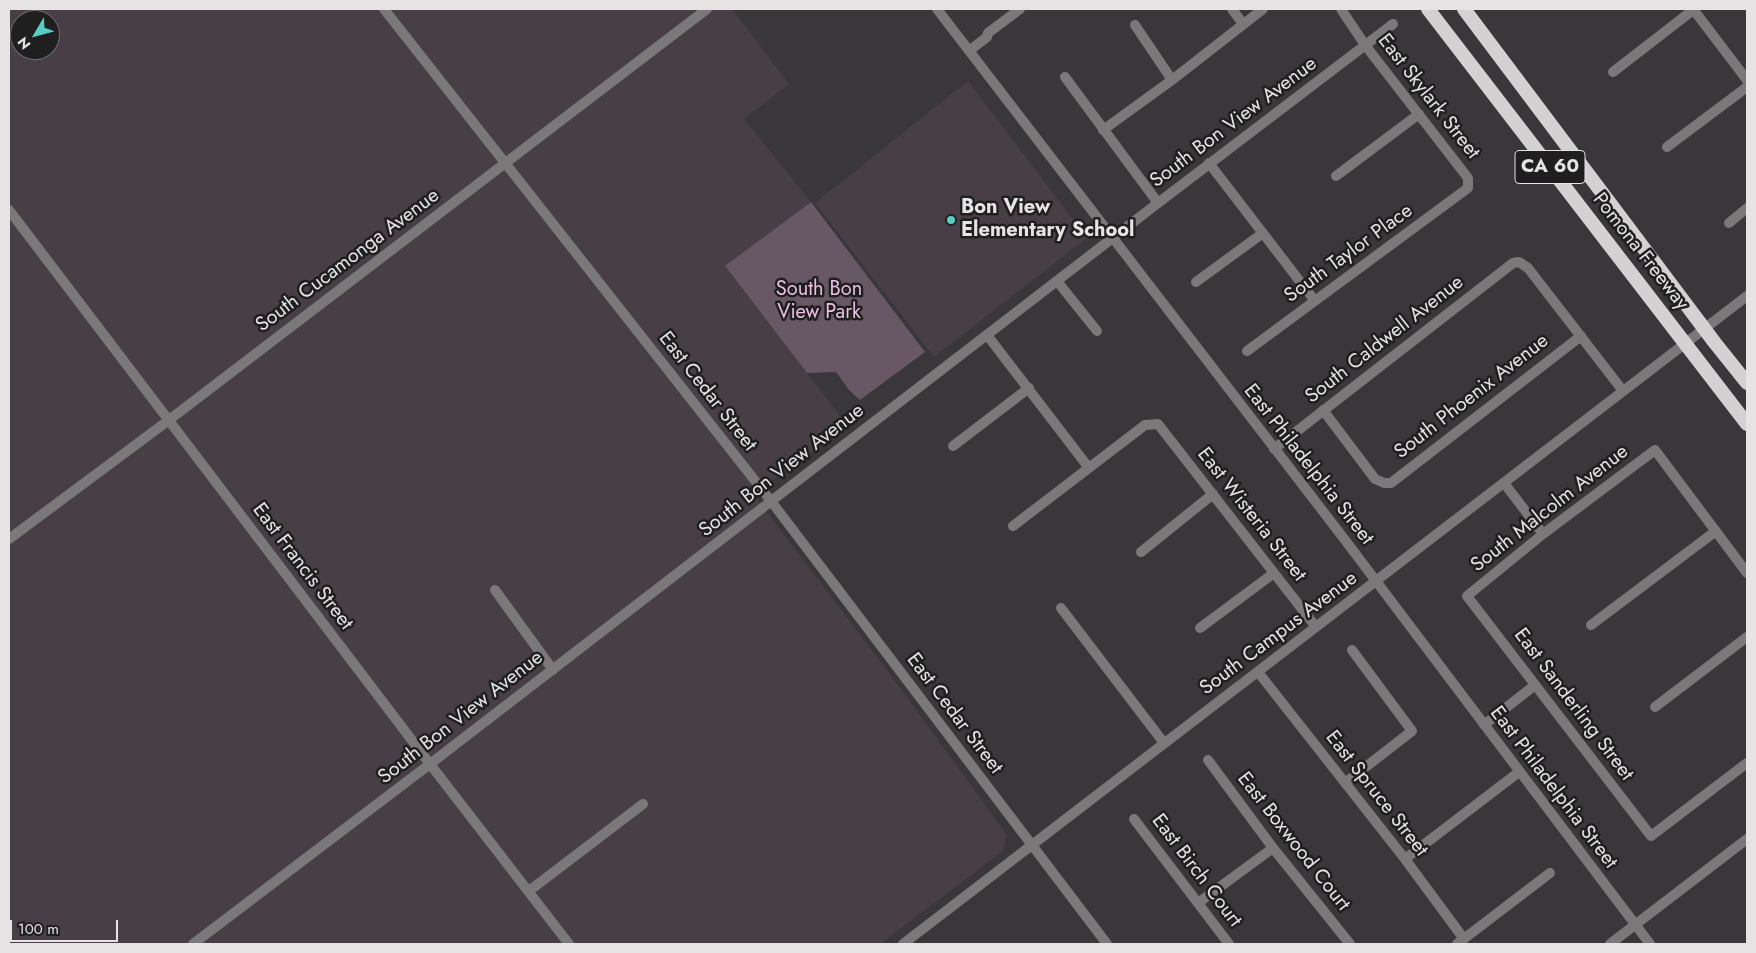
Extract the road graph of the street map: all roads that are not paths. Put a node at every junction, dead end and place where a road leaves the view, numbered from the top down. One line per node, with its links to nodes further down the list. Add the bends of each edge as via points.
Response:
1 (384, 9): 24 (street, East Cedar Street)
2 (707, 9): 24 (street, South Cucamonga Avenue)
3 (937, 9): 15 (street, East Philadelphia Street)
4 (1020, 9): 15 (street)
5 (1232, 9): 11 (street)
6 (1263, 9): 11 (street)
7 (1341, 9): 14 (street, East Skylark Street)
8 (1428, 9): 47 (highway, Pomona Freeway / CA 60)
9 (1464, 9): 42 (highway, Pomona Freeway / CA 60)
10 (1693, 9): 16 (street); 19 (street)
11 (1243, 24): 18 (street)
12 (1393, 24): 14 (street, South Bon View Avenue)
13 (1135, 25): 18 (street)
14 (1365, 45): 21 (street, East Skylark Street); 25 (street, South Bon View Avenue)
15 (967, 48): 33 (street, East Philadelphia Street)
16 (1613, 72)
17 (1065, 77): 22 (street)
18 (1172, 80): 22 (street)
19 (1747, 80)
20 (1747, 87): 23 (street)
21 (1419, 114): 26 (street); 27 (street, East Skylark Street)
22 (1103, 130): 28 (street)
23 (1667, 147)
24 (506, 163): 46 (street, South Cucamonga Avenue); 53 (street, East Cedar Street)
25 (1210, 164): 28 (street, South Bon View Avenue); 32 (street)
26 (1336, 176)
27 (1469, 183): 37 (street, South Taylor Place, via 1468,188)
28 (1158, 203): 33 (street, South Bon View Avenue)
29 (1747, 208): 31 (street)
30 (9, 210): 46 (street, East Francis Street)
31 (1729, 223)
32 (1263, 233): 35 (street); 37 (street)
33 (1112, 239): 34 (street, South Bon View Avenue); 49 (street, East Philadelphia Street)
34 (1057, 281): 38 (street); 39 (street, South Bon View Avenue)
35 (1196, 282)
36 (1747, 296): 44 (street, South Campus Avenue)
37 (1315, 301): 41 (street, South Taylor Place)
38 (1096, 331)
39 (987, 335): 43 (street); 53 (street, South Bon View Avenue)
40 (1581, 336): 44 (street); 45 (street, South Phoenix Avenue, via 1391,483 1375,479); 45 (street, South Caldwell Avenue, via 1528,268 1519,262 1512,263)
41 (1247, 352)
42 (1747, 383)
43 (1029, 388): 48 (street); 50 (street)
44 (1624, 391): 51 (street, South Campus Avenue)
45 (1323, 410): 49 (street, South Caldwell Avenue)
46 (169, 420): 57 (street, South Cucamonga Avenue); 78 (street, East Francis Street)
47 (1747, 424)
48 (953, 446)
49 (1274, 449): 61 (street, East Philadelphia Street)
50 (1089, 468): 52 (street, East Wisteria Street, via 1145,425 1158,424); 54 (street)
51 (1504, 483): 56 (street); 61 (street, South Campus Avenue)
52 (1212, 494): 58 (street); 59 (street, East Wisteria Street)
53 (771, 502): 70 (street, South Bon View Avenue); 84 (street, East Cedar Street)
54 (1013, 526)
55 (1716, 531): 56 (street, South Malcolm Avenue, via 1655,450); 60 (street); 65 (street)
56 (1543, 534): 63 (street, South Malcolm Avenue)
57 (9, 539)
58 (1141, 552)
59 (1274, 573): 66 (street, East Wisteria Street); 67 (street)
60 (1747, 573)
61 (1376, 582): 66 (street, South Campus Avenue); 74 (street, East Philadelphia Street)
62 (494, 590): 70 (street)
63 (1467, 596): 72 (street, East Sanderling Street)
64 (1061, 608): 75 (street)
65 (1591, 625)
66 (1316, 627): 71 (street, South Campus Avenue)
67 (1200, 628)
68 (1747, 637): 73 (street)
69 (1352, 650): 80 (street, via 1412,731)
70 (553, 670): 78 (street, South Bon View Avenue)
71 (1258, 672): 75 (street, South Campus Avenue); 80 (street, East Spruce Street)
72 (1535, 685): 74 (street); 77 (street, East Sanderling Street, via 1651,836)
73 (1655, 707)
74 (1484, 725): 79 (street, East Philadelphia Street)
75 (1164, 743): 84 (street, South Campus Avenue)
76 (1208, 760): 85 (street, East Boxwood Court)
77 (1747, 763)
78 (430, 764): 88 (street, East Francis Street); 92 (street, South Bon View Avenue)
79 (1519, 772): 86 (street); 90 (street, East Philadelphia Street)
80 (1345, 782): 86 (street, East Spruce Street)
81 (644, 804): 88 (street)
82 (1134, 819): 89 (street, East Birch Court)
83 (1747, 839): 90 (street)
84 (1032, 846): 94 (street, South Campus Avenue); 95 (street, East Cedar Street)
85 (1273, 848): 89 (street); 97 (street, East Boxwood Court)
86 (1405, 859): 91 (street, East Spruce Street)
87 (1550, 873): 91 (street)
88 (529, 891): 93 (street, East Francis Street)
89 (1198, 903): 96 (street, East Birch Court)
90 (1635, 925): 98 (street); 99 (street, East Philadelphia Street)
91 (1460, 942)
92 (193, 944)
93 (569, 944)
94 (903, 944)
95 (1107, 944)
96 (1229, 944)
97 (1350, 944)
98 (1610, 944)
99 (1650, 944)

